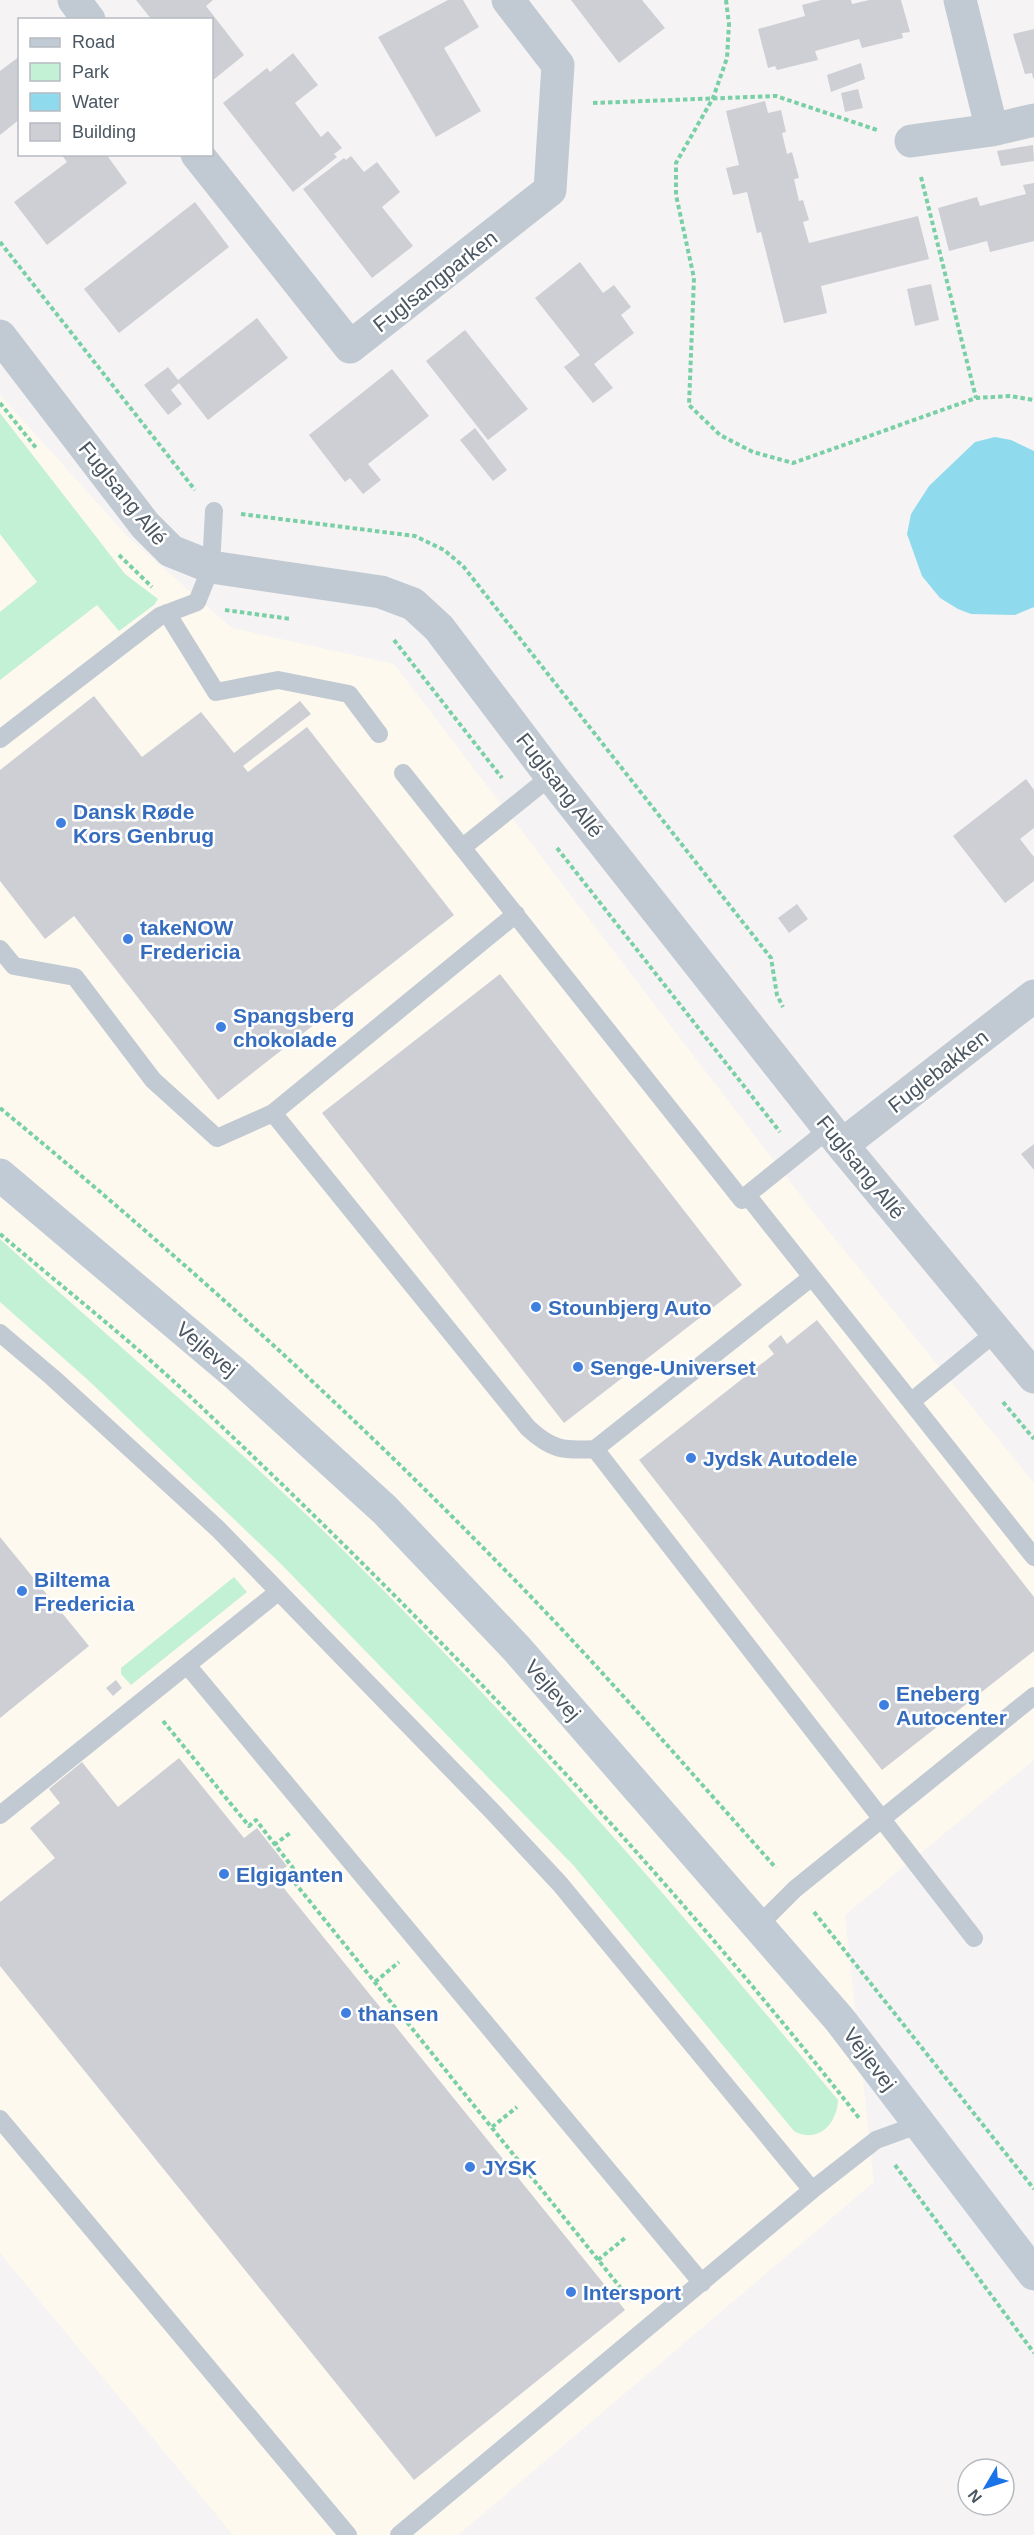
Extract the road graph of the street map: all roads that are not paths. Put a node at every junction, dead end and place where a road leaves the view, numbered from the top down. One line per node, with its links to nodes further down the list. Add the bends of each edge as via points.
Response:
1 (74, 0): 4 (street)
2 (508, 0): 8 (street, Fuglsangparken, via 558,65 550,190 350,347)
3 (960, 0): 6 (street)
4 (88, 18)
5 (1034, 120): 6 (street)
6 (992, 130): 7 (street)
7 (911, 141)
8 (199, 156)
9 (0, 336): 11 (street, Fuglsang Allé, via 145,525 171,551)
10 (214, 511): 11 (lane)
11 (211, 567): 12 (lane, via 197,602); 16 (street, Fuglsang Allé, via 381,592 413,604 439,628)
12 (167, 614): 13 (lane, via 216,692 278,680 349,694); 14 (lane)
13 (379, 734)
14 (0, 739)
15 (403, 773): 17 (lane)
16 (551, 776): 17 (lane); 22 (street, Fuglsang Allé)
17 (463, 847): 18 (lane)
18 (516, 914): 21 (lane); 24 (lane, via 742,1200)
19 (0, 949): 21 (lane, via 14,966 75,977 153,1080 218,1138)
20 (1034, 996): 22 (street, Fuglebakken)
21 (273, 1113): 30 (lane, via 528,1428 546,1444 567,1451)
22 (836, 1137): 24 (lane, via 798,1155); 26 (street, Fuglsang Allé)
23 (0, 1175): 37 (street, Vejlevej, via 238,1376 385,1510 517,1649)
24 (747, 1195): 25 (lane)
25 (812, 1277): 29 (lane); 30 (lane)
26 (996, 1332): 28 (street, Fuglsang Allé); 29 (lane)
27 (0, 1333): 32 (lane, via 202,1514)
28 (1034, 1377)
29 (912, 1401): 31 (lane)
30 (595, 1449): 36 (lane)
31 (1034, 1557)
32 (278, 1592): 33 (lane); 41 (lane, via 560,1884)
33 (187, 1665): 35 (lane); 43 (lane)
34 (1034, 1696): 36 (lane)
35 (0, 1815)
36 (882, 1819): 37 (lane, via 795,1889); 38 (lane)
37 (760, 1924): 40 (street, Vejlevej)
38 (974, 1938)
39 (0, 2119): 44 (lane)
40 (920, 2124): 41 (lane, via 876,2140); 42 (street, Vejlevej)
41 (812, 2190): 43 (lane)
42 (1034, 2274)
43 (702, 2283): 45 (lane)
44 (348, 2535)
45 (399, 2535)

